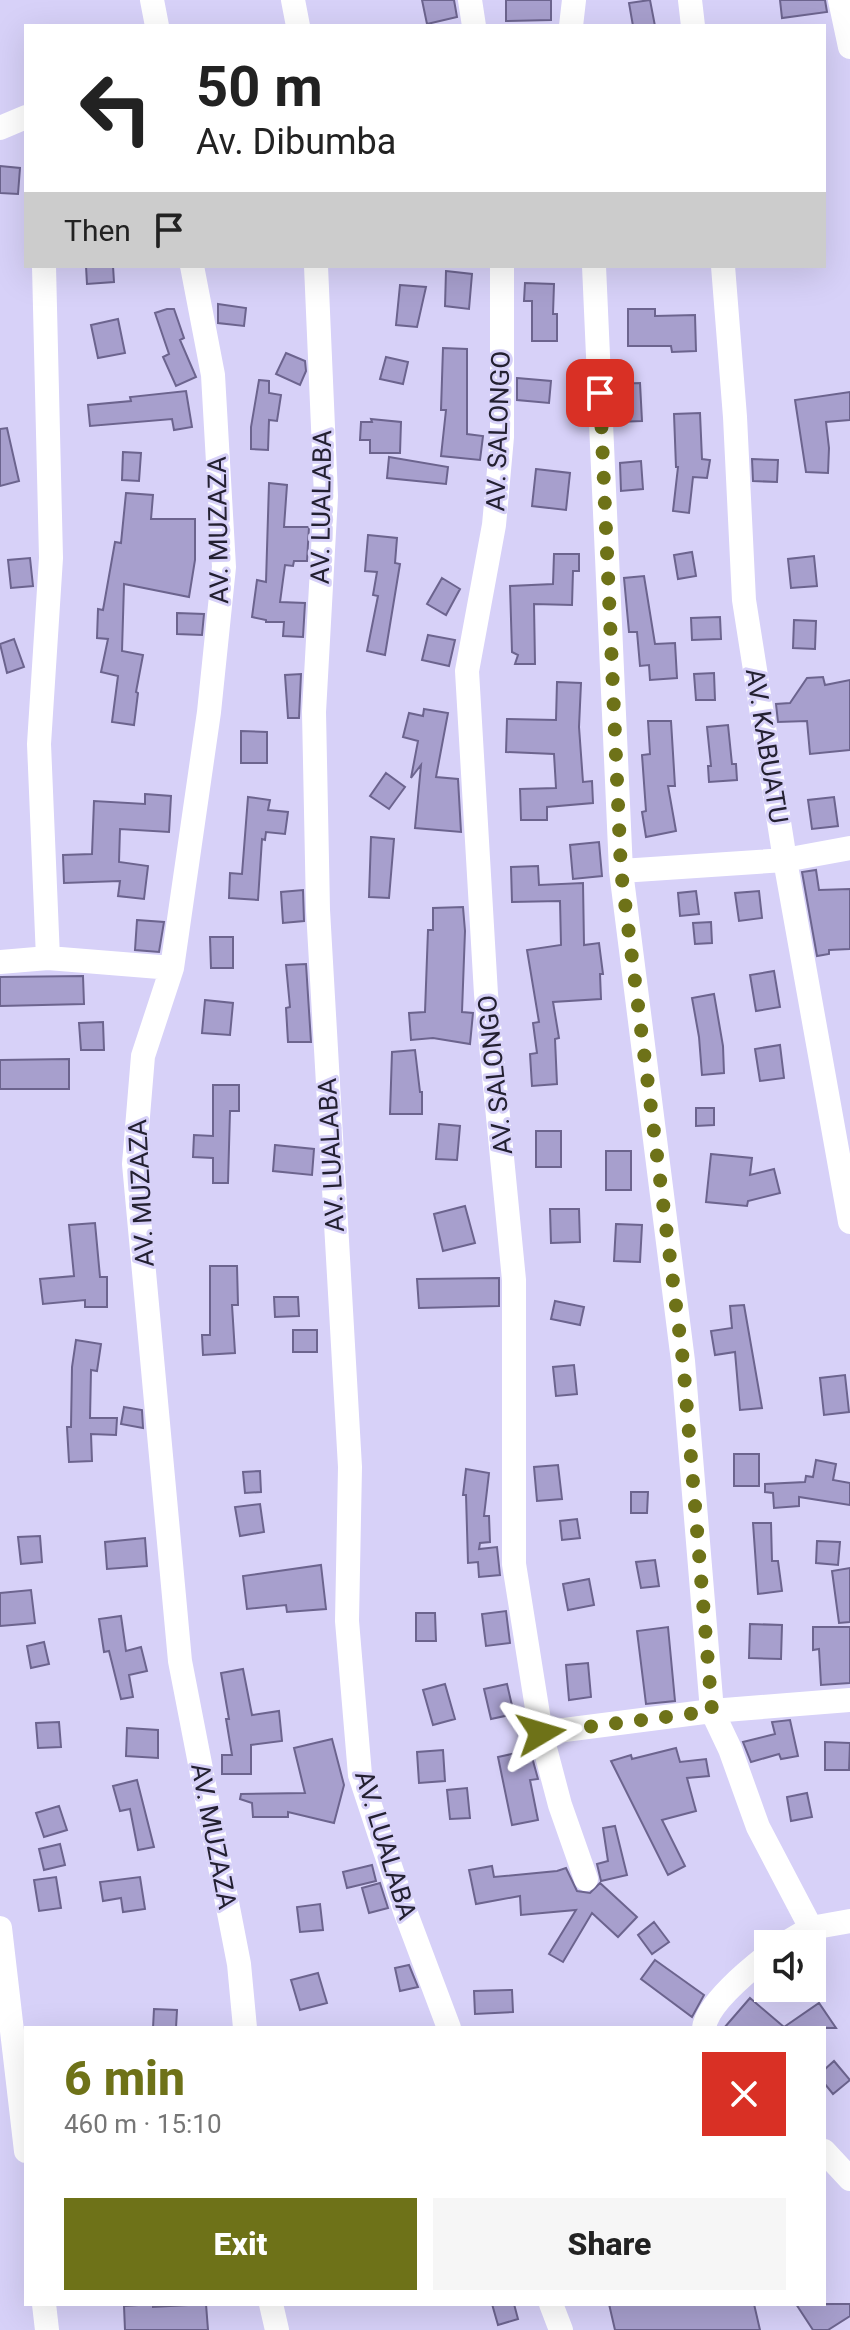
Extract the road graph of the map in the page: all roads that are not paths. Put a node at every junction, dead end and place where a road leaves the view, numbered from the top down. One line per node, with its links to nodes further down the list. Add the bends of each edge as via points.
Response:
1 (152, 0): 7 (street)
2 (293, 0): 8 (street)
3 (470, 0): 9 (street)
4 (574, 0): 10 (street)
5 (690, 0): 11 (street)
6 (840, 0): 12 (street)
7 (157, 24)
8 (298, 24)
9 (474, 24)
10 (571, 24)
11 (693, 24)
12 (850, 47)
13 (24, 118): 14 (street)
14 (0, 128)
15 (44, 268): 24 (street, via 51,558 39,744)
16 (192, 268): 26 (street, AV. MUZAZA, via 213,375 224,567)
17 (316, 268): 38 (street, AV. LUALABA, via 326,496 314,712 318,895 350,1467 347,1621 360,1775)
18 (502, 268): 30 (street, AV. SALONGO, via 502,437 494,525 467,671 486,994 514,1280 514,1564)
19 (594, 268): 23 (street)
20 (723, 268): 22 (street, AV. KABUATU, via 744,600)
21 (850, 848): 22 (street)
22 (785, 860): 23 (street); 27 (street, AV. KABUATU)
23 (621, 871): 29 (street, via 683,1361)
24 (48, 958): 25 (street); 26 (street)
25 (0, 962)
26 (172, 968): 37 (street, AV. MUZAZA, via 143,1056 134,1164 180,1661 239,1964)
27 (850, 1222)
28 (850, 1700): 29 (street)
29 (712, 1711): 30 (street); 34 (street, via 758,1827)
30 (541, 1733): 31 (street, AV. SALONGO)
31 (586, 1879)
32 (850, 1921): 34 (street)
33 (0, 1928): 40 (street)
34 (811, 1928): 35 (street)
35 (808, 1930)
36 (754, 1966): 39 (street)
37 (245, 2026)
38 (448, 2026)
39 (704, 2026)
40 (24, 2134)
41 (826, 2153): 42 (street)
42 (850, 2179)
43 (44, 2306): 46 (street)
44 (271, 2306): 47 (street)
45 (552, 2306): 48 (street)
46 (47, 2330)
47 (277, 2330)
48 (561, 2330)

